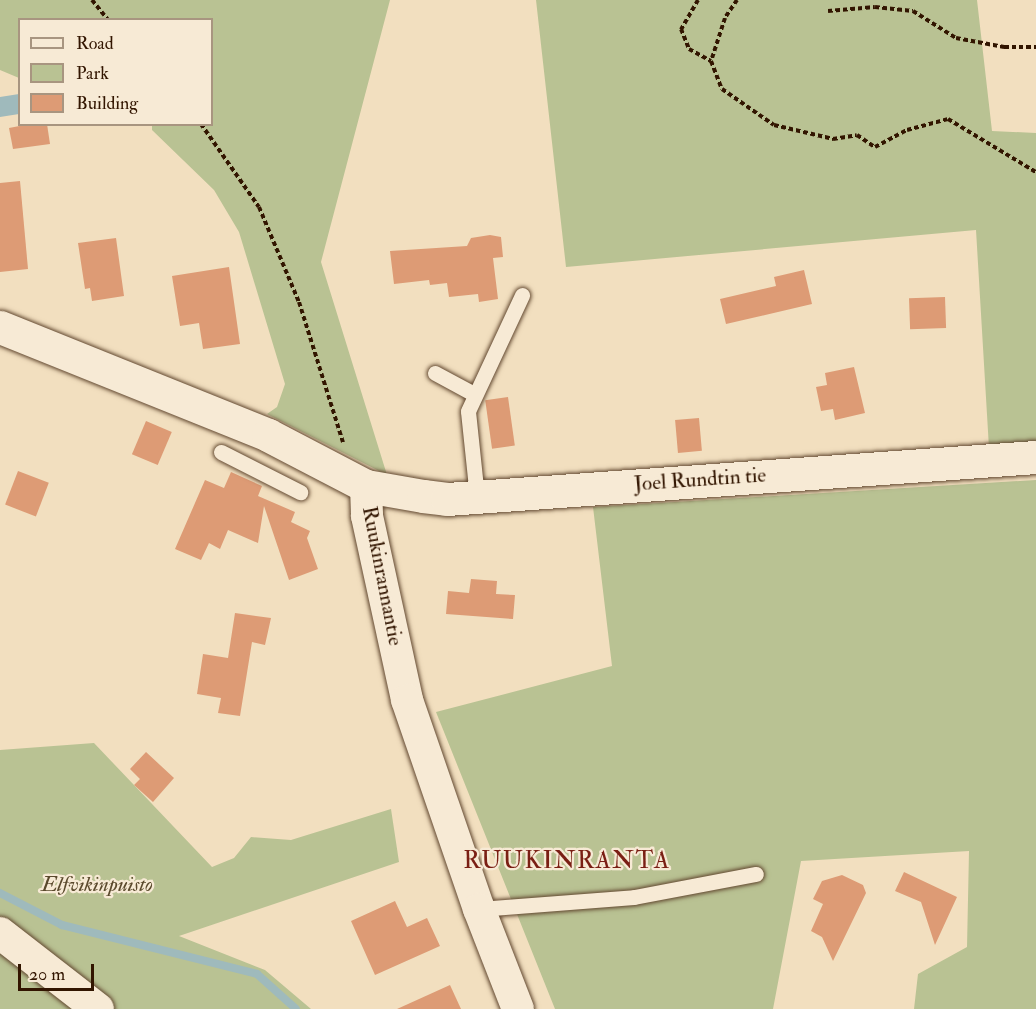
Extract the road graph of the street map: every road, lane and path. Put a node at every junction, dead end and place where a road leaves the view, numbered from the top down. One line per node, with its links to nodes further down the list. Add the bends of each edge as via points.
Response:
1 (92, 0): 5 (path)
2 (698, 0): 7 (path, via 681,29 689,49)
3 (737, 0): 7 (path, via 725,18)
4 (828, 11): 6 (path, via 875,7 913,10 956,39 1004,47)
5 (106, 18)
6 (1036, 47)
7 (711, 61): 9 (path, via 722,89 774,125 833,139 857,135 875,147 907,130 948,119)
8 (202, 126): 17 (path, via 259,207 295,291)
9 (1036, 172)
10 (522, 295): 13 (lane)
11 (0, 327): 14 (street, Ruukinrannantie)
12 (435, 373): 13 (lane)
13 (474, 394): 19 (lane, via 468,411)
14 (262, 451): 15 (lane); 17 (street, Ruukinrannantie); 18 (lane)
15 (221, 452)
16 (1036, 457): 19 (street, Joel Rundtin tie)
17 (359, 483): 19 (street, Joel Rundtin tie, via 447,499); 21 (street, Ruukinrannantie, via 407,700)
18 (300, 492)
19 (477, 497)
20 (756, 874): 21 (lane, via 634,897)
21 (479, 909): 24 (street, Ruukinrannantie)
22 (0, 933): 23 (street)
23 (98, 1009)
24 (518, 1009)

